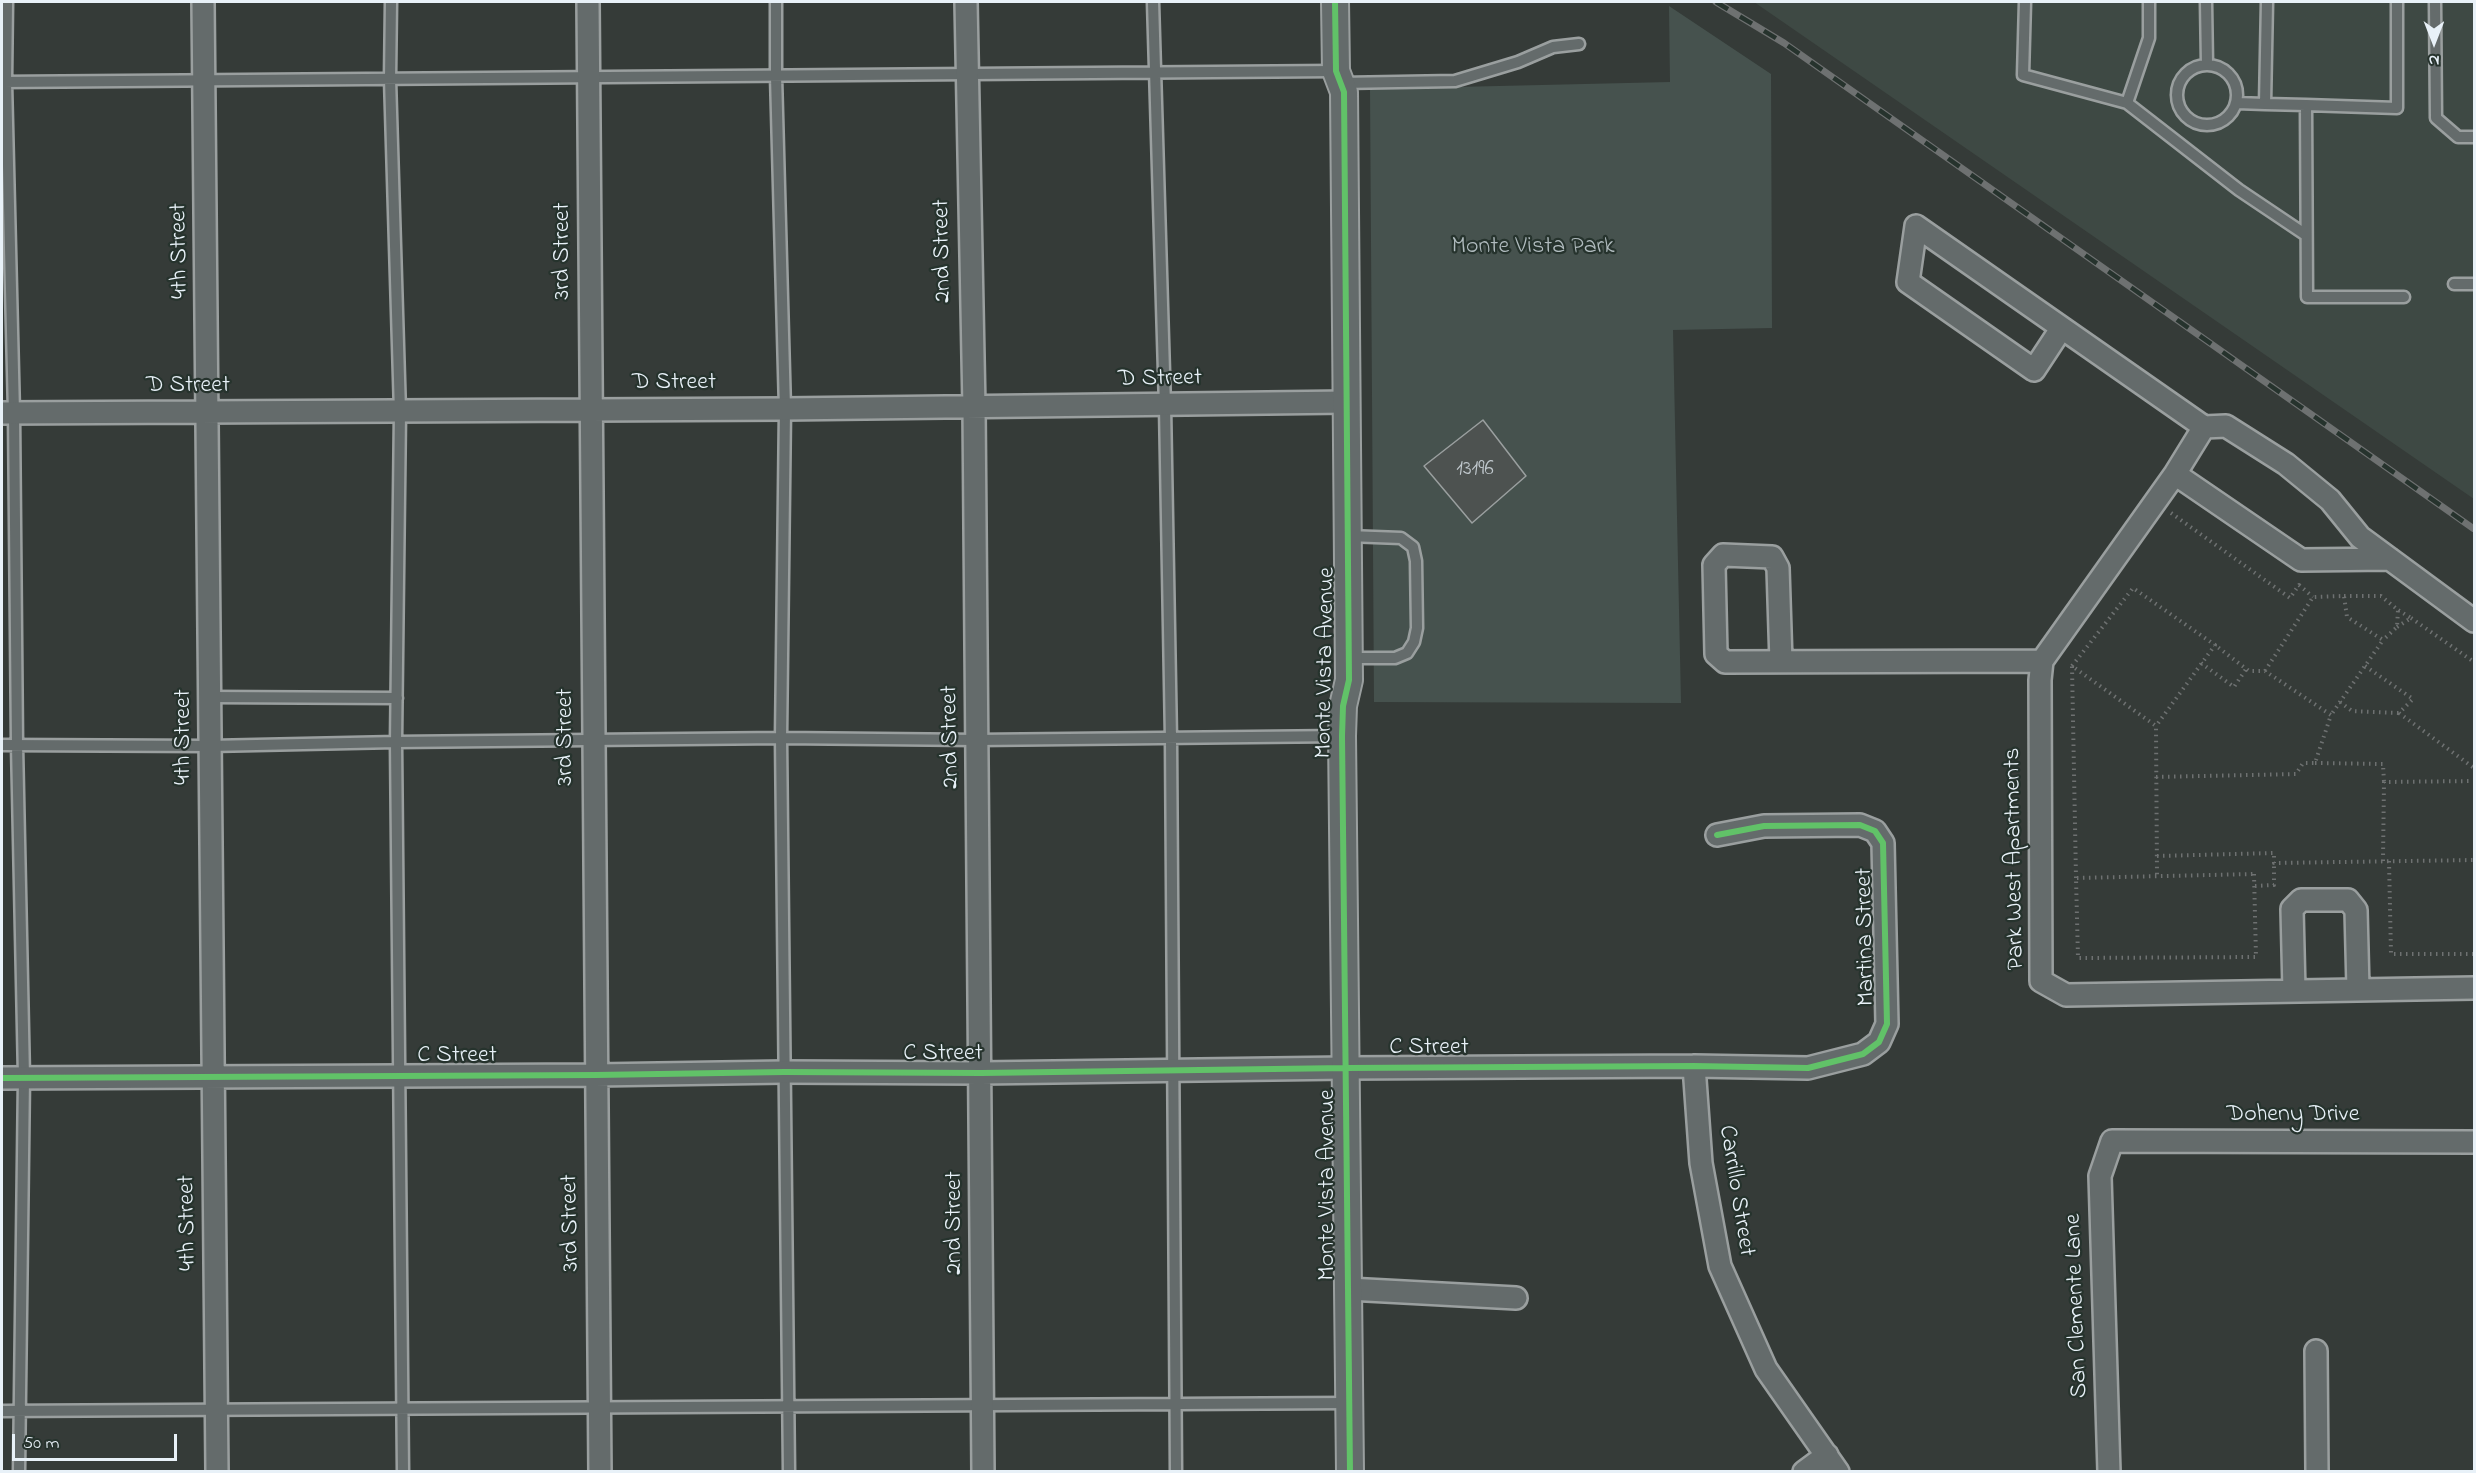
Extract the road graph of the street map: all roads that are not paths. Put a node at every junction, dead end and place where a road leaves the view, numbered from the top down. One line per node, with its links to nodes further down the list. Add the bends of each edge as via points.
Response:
1 (7, 2): 24 (lane)
2 (203, 2): 23 (street, 4th Street)
3 (391, 2): 22 (lane)
4 (588, 2): 20 (street, 3rd Street)
5 (776, 2): 19 (lane)
6 (966, 2): 18 (street, 2nd Street)
7 (1153, 2): 17 (lane)
8 (1335, 2): 21 (street, Monte Vista Avenue)
9 (2025, 2): 25 (lane, via 2023,75)
10 (2149, 2): 25 (lane, via 2149,38)
11 (2206, 2): 16 (lane)
12 (2267, 2): 27 (lane)
13 (2397, 2): 28 (lane, via 2397,108)
14 (2435, 2): 29 (lane, via 2436,118 2458,137)
15 (1578, 44): 21 (lane, via 1553,47 1455,81)
16 (2207, 64): 26 (lane, via 2231,76 2236,84); 26 (lane, via 2189,71 2178,86 2176,96 2183,114 2199,124 2218,124)
17 (1154, 73): 18 (lane); 21 (lane); 36 (lane)
18 (965, 74): 19 (lane); 37 (street, 2nd Street)
19 (776, 76): 20 (lane); 38 (lane)
20 (588, 77): 22 (lane); 39 (street, 3rd Street)
21 (1338, 77): 35 (street, Monte Vista Avenue, via 1344,92)
22 (390, 79): 23 (lane); 41 (lane)
23 (204, 81): 24 (lane); 40 (street, 4th Street)
24 (4, 82): 42 (lane)
25 (2127, 103): 30 (lane, via 2239,190)
26 (2237, 103): 27 (lane)
27 (2265, 104): 28 (lane)
28 (2306, 105): 30 (lane)
29 (2475, 136)
30 (2306, 235): 33 (lane, via 2307,297)
31 (2454, 284): 32 (lane)
32 (2475, 284)
33 (2404, 297)
34 (2061, 329): 34 (street, via 2012,294 1916,226 1908,282 2034,370); 43 (street)
35 (1347, 402): 36 (street, D Street); 45 (street, Monte Vista Avenue)
36 (1165, 406): 37 (street, D Street); 55 (lane)
37 (974, 408): 38 (street, D Street); 56 (street, 2nd Street)
38 (785, 409): 39 (street, D Street); 54 (lane)
39 (591, 410): 41 (street, D Street); 57 (street, 3rd Street)
40 (208, 412): 41 (street, D Street); 42 (street, D Street); 51 (street, 4th Street)
41 (399, 412): 52 (lane)
42 (8, 413): 60 (lane)
43 (2204, 427): 44 (street); 46 (street, via 2226,426 2286,464 2330,500 2360,537)
44 (2175, 474): 46 (street, via 2301,560); 49 (street)
45 (1348, 536): 48 (street, Monte Vista Avenue); 48 (lane, via 1401,538 1413,547 1417,628 1407,653 1395,658)
46 (2390, 559): 47 (street)
47 (2475, 621)
48 (1349, 658): 53 (street, Monte Vista Avenue)
49 (2042, 661): 50 (street); 65 (street, Park West Apartments, via 2041,981 2066,994)
50 (1781, 663): 50 (street, via 1725,662 1716,654 1714,565 1723,555 1772,557 1778,568)
51 (210, 697): 52 (lane); 61 (street, 4th Street)
52 (397, 698): 58 (lane)
53 (1342, 736): 55 (lane); 68 (street, Monte Vista Avenue)
54 (781, 738): 56 (lane); 57 (lane); 70 (lane)
55 (1171, 739): 56 (lane); 69 (lane)
56 (977, 740): 71 (street, 2nd Street)
57 (593, 741): 58 (lane); 73 (street, 3rd Street)
58 (396, 742): 61 (lane); 72 (lane)
59 (2, 745): 60 (lane)
60 (17, 745): 61 (lane); 74 (lane)
61 (210, 746): 75 (street, 4th Street)
62 (1717, 835): 66 (street, Martina Street, via 1764,826 1860,825 1875,831 1883,843 1887,1024)
63 (2475, 988): 64 (street, Park West Apartments)
64 (2358, 989): 65 (street, Park West Apartments); 65 (street, via 2356,910 2348,900 2301,900 2292,909)
65 (2294, 991)
66 (1879, 1042): 67 (street, C Street, via 1863,1054 1808,1068)
67 (1694, 1066): 68 (street, C Street); 91 (street, Carrillo Street, via 1701,1163 1720,1266 1766,1369)
68 (1346, 1068): 69 (street, C Street); 79 (street, Monte Vista Avenue)
69 (1172, 1071): 71 (street, C Street); 82 (lane)
70 (784, 1072): 71 (street, C Street); 73 (street, C Street); 84 (lane)
71 (981, 1073): 86 (street, 2nd Street)
72 (399, 1075): 73 (street, C Street); 75 (street, C Street); 88 (lane)
73 (596, 1075): 85 (street, 3rd Street)
74 (24, 1077): 75 (street, C Street); 76 (street, C Street); 90 (lane)
75 (213, 1077): 87 (street, 4th Street)
76 (2, 1078)
77 (2112, 1141): 78 (street, Doheny Drive); 101 (street, San Clemente Lane, via 2100,1176)
78 (2475, 1142)
79 (1348, 1289): 80 (street); 83 (street, Monte Vista Avenue)
80 (1516, 1298)
81 (2316, 1351): 102 (street)
82 (1175, 1403): 83 (lane); 86 (lane); 98 (lane)
83 (1349, 1403): 99 (street, Monte Vista Avenue)
84 (787, 1406): 85 (lane); 86 (lane); 96 (lane)
85 (599, 1407): 88 (lane); 95 (street, 3rd Street)
86 (983, 1407): 97 (street, 2nd Street)
87 (216, 1409): 88 (lane); 90 (lane); 93 (street, 4th Street)
88 (402, 1409): 94 (lane)
89 (2, 1411): 90 (lane)
90 (19, 1411): 92 (lane)
91 (1833, 1463): 100 (street)
92 (19, 1472)
93 (217, 1472)
94 (403, 1472)
95 (600, 1472)
96 (789, 1472)
97 (983, 1472)
98 (1176, 1472)
99 (1350, 1472)
100 (1804, 1472)
101 (2109, 1472)
102 (2317, 1472)

